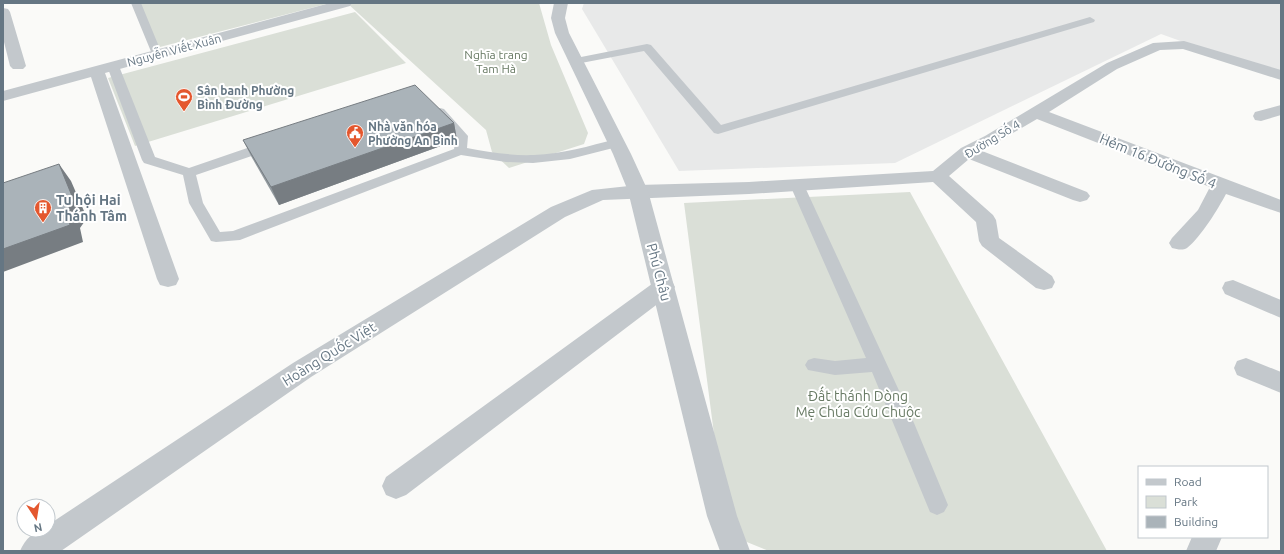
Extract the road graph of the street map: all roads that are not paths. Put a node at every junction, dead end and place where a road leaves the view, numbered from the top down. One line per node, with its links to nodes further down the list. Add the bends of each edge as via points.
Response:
1 (136, 3): 6 (lane)
2 (345, 3): 6 (street, Nguyễn Viết Xuân)
3 (561, 3): 7 (street, Phú Châu, via 558,18 562,33)
4 (3, 12): 8 (street)
5 (1090, 20): 7 (lane, via 718,130 647,47)
6 (157, 54): 9 (street, Nguyễn Viết Xuân)
7 (576, 61): 18 (street, Phú Châu)
8 (11, 66): 11 (street)
9 (105, 69): 11 (street, Nguyễn Viết Xuân); 21 (lane, via 149,160); 29 (street)
10 (1281, 75): 15 (street, Đường Số 4, via 1184,45 1158,46 1112,66)
11 (20, 92): 12 (street, Nguyễn Viết Xuân)
12 (3, 96)
13 (430, 102): 19 (lane, via 462,136)
14 (1281, 110): 16 (street)
15 (1036, 112): 20 (street, Đường Số 4); 24 (street, Hẻm 16 Đường Số 4)
16 (1261, 116)
17 (284, 140): 21 (lane)
18 (616, 143): 19 (lane, via 586,153 523,159); 25 (street, Phú Châu)
19 (460, 151): 21 (lane, via 235,236 216,237 196,203)
20 (967, 152): 22 (street, Đường Số 4); 26 (street)
21 (188, 173)
22 (938, 176): 23 (street); 30 (street, via 986,220 989,242)
23 (797, 184): 25 (street); 34 (lane)
24 (1220, 186): 27 (street, Hẻm 16 Đường Số 4); 28 (street, via 1206,213)
25 (638, 190): 31 (street, Phú Châu); 42 (street, Hoàng Quốc Việt, via 599,194 558,212 302,370)
26 (1080, 196)
27 (1281, 207)
28 (1179, 243)
29 (168, 279)
30 (1044, 282)
31 (664, 288): 38 (street); 41 (street, Phú Châu)
32 (1233, 288): 33 (street)
33 (1281, 309)
34 (877, 364): 35 (lane, via 835,368); 39 (lane)
35 (814, 365)
36 (1246, 368): 37 (street)
37 (1281, 383)
38 (396, 486)
39 (937, 505)
40 (1206, 538): 43 (street)
41 (728, 548)
42 (34, 551)
43 (1201, 551)

